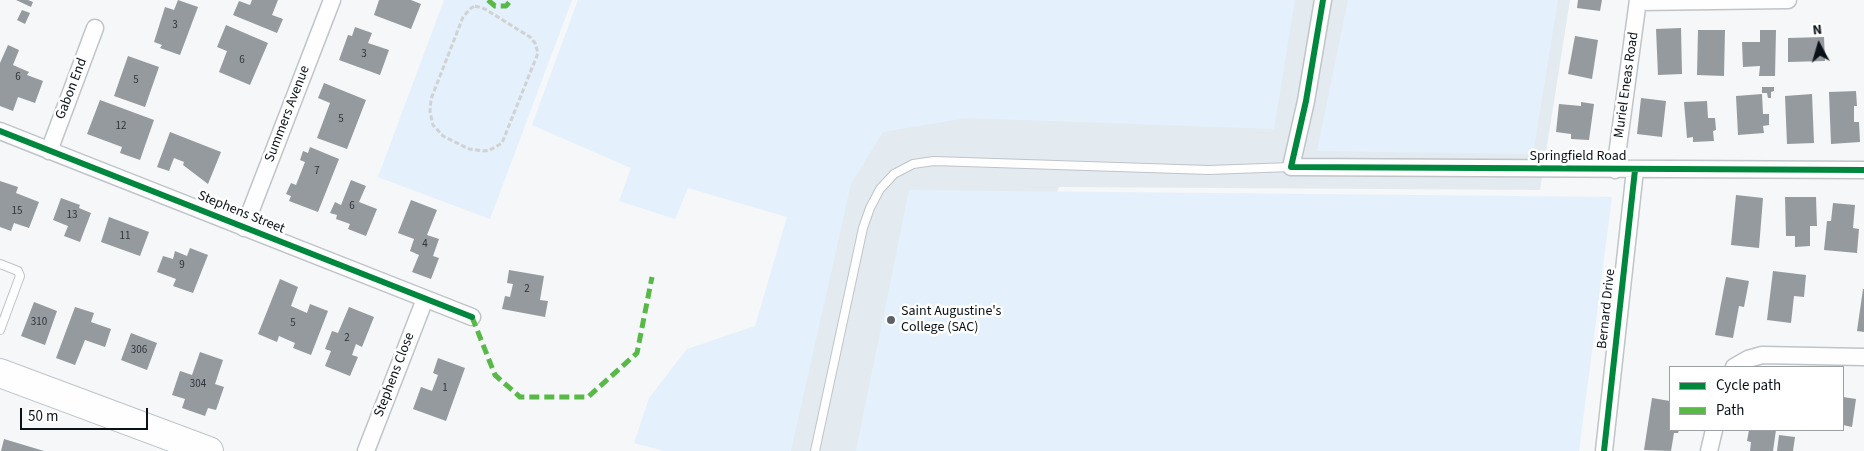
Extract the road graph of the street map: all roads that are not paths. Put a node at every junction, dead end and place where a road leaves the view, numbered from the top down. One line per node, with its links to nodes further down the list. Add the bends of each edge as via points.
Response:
1 (332, 0): 12 (street, Summers Avenue)
2 (1323, 0): 8 (street)
3 (1788, 0): 4 (street)
4 (1638, 1): 9 (street, Muriel Eneas Road)
5 (95, 28): 7 (street, Gabon End)
6 (0, 131): 7 (street, Stephens Street)
7 (49, 150): 12 (street, Stephens Street)
8 (1291, 167): 9 (street, Springfield Road); 23 (lane, via 1209,170 934,161 912,164 894,174 880,189 863,228)
9 (1615, 170): 10 (street, Springfield Road)
10 (1635, 170): 11 (street, Springfield Road); 24 (street, Bernard Drive)
11 (1864, 170)
12 (244, 228): 14 (street, Stephens Street)
13 (0, 264): 16 (lane, via 18,271 20,276)
14 (425, 299): 15 (street, Stephens Street); 22 (street, Stephens Close)
15 (472, 317)
16 (0, 330)
17 (1864, 357): 18 (street, via 1762,355)
18 (1736, 366)
19 (0, 373): 21 (highway)
20 (1714, 431): 25 (street)
21 (198, 449)
22 (366, 451)
23 (815, 451)
24 (1604, 451)
25 (1709, 451)

